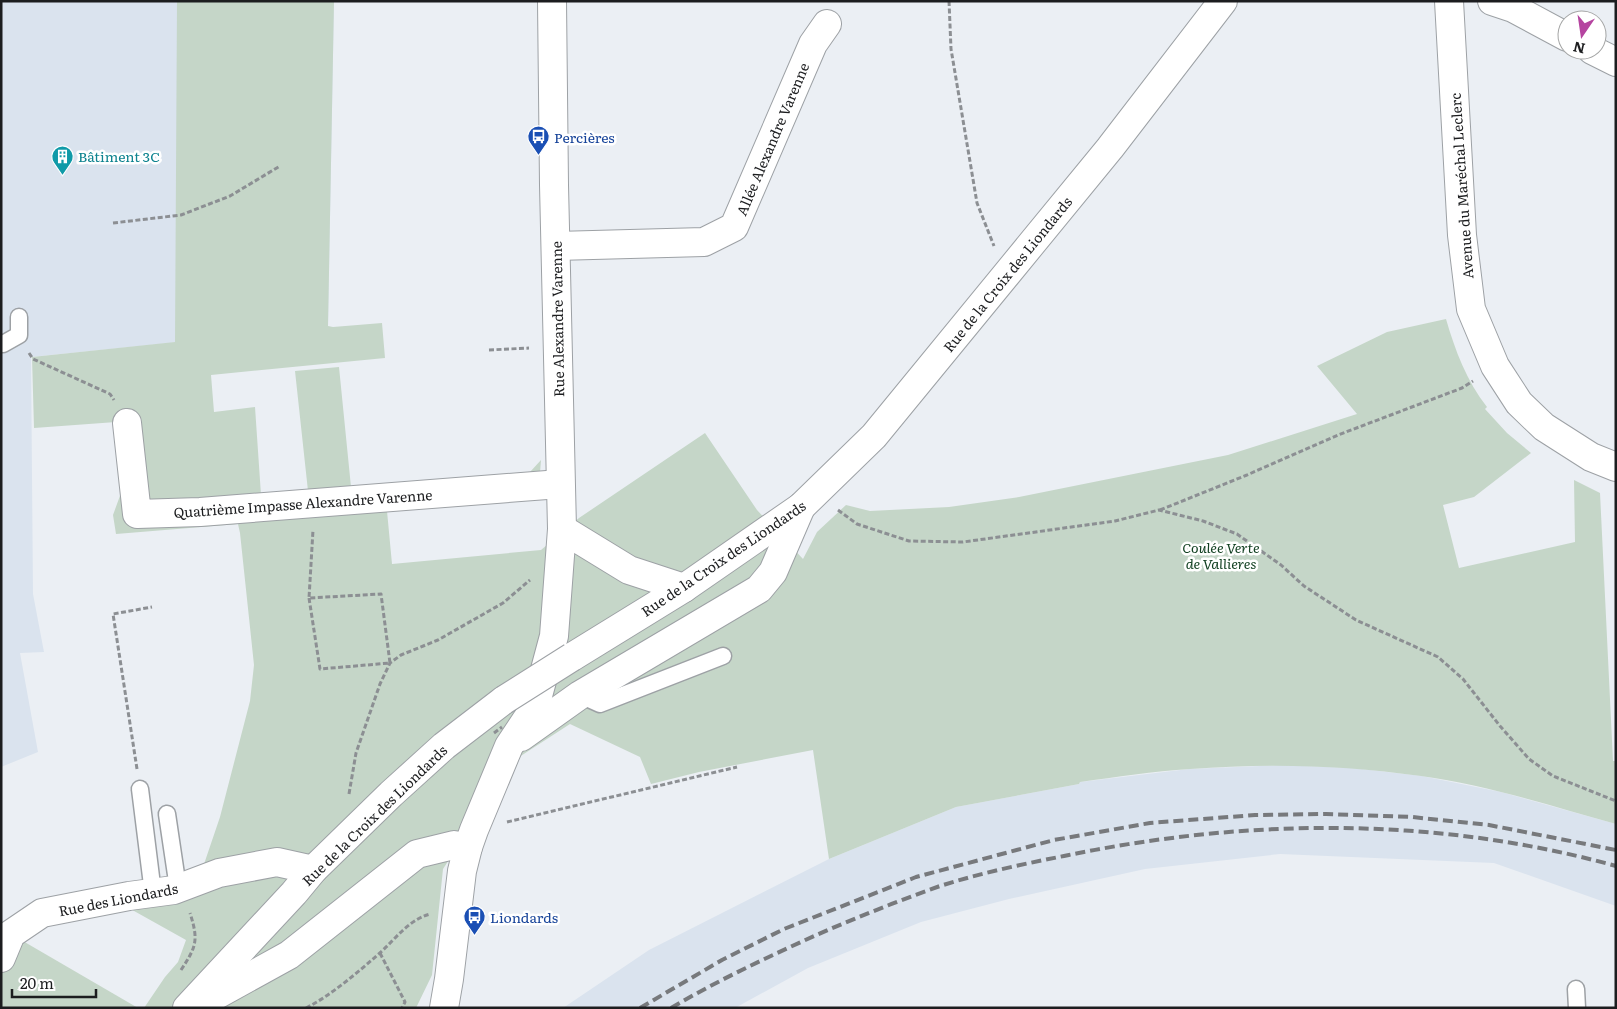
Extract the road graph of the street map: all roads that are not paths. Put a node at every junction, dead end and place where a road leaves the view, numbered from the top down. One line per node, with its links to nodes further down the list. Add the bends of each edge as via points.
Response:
1 (552, 1): 7 (main road, Rue Alexandre Varenne)
2 (1223, 1): 13 (main road, Rue de la Croix des Liondards, via 1110,148 874,436)
3 (1449, 1): 11 (main road, Avenue du Maréchal Leclerc, via 1462,235 1471,309 1495,366 1519,403 1544,427 1591,457)
4 (1492, 1): 6 (main road)
5 (827, 24): 7 (main road, Allée Alexandre Varenne, via 813,44 734,227 704,242)
6 (1557, 32)
7 (556, 246): 12 (main road, Rue Alexandre Varenne)
8 (20, 317): 9 (lane, via 18,336)
9 (3, 344)
10 (127, 423): 12 (main road, Quatrième Impasse Alexandre Varenne, via 137,514)
11 (1616, 467)
12 (560, 484): 14 (main road, Rue Alexandre Varenne)
13 (808, 500): 15 (main road, Rue de la Croix des Liondards); 17 (main road, via 773,572 759,589)
14 (562, 529): 15 (main road, via 629,570); 18 (main road, Rue Alexandre Varenne, via 554,636 534,706)
15 (684, 588): 22 (main road, Rue de la Croix des Liondards, bridge, via 504,700 444,746)
16 (723, 656): 17 (lane, via 600,704)
17 (580, 695): 18 (main road)
18 (509, 746): 21 (main road, Rue Alexandre Varenne)
19 (140, 789): 23 (lane)
20 (167, 814): 23 (lane)
21 (471, 839): 27 (main road, via 417,854 289,955); 28 (main road, Rue Alexandre Varenne, via 462,871)
22 (313, 870): 23 (main road, Rue des Liondards, via 277,862 219,872); 26 (main road, Rue de la Croix des Liondards)
23 (168, 890): 24 (main road, Rue des Liondards, via 42,914 11,934)
24 (1, 958)
25 (1576, 989): 29 (lane)
26 (187, 1008)
27 (193, 1008)
28 (444, 1008)
29 (1577, 1008)

